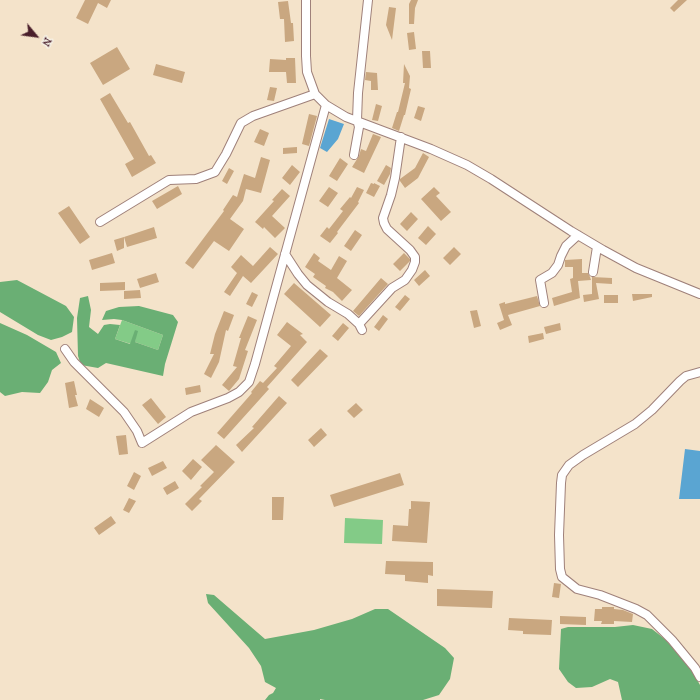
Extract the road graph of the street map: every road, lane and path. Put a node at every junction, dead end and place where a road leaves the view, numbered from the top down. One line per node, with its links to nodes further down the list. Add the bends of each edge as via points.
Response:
1 (306, 0): 3 (street, via 307,72)
2 (368, 0): 5 (street)
3 (315, 94): 4 (street); 8 (street, via 253,116 241,123 215,172 196,179 169,180)
4 (326, 105): 5 (street, via 346,117); 11 (street)
5 (357, 120): 6 (street); 7 (street, via 359,127)
6 (401, 137): 9 (street, via 467,165); 11 (street, via 395,178 383,218 387,229 410,250 415,262 405,280 392,288 361,327 348,314 328,302 308,285)
7 (354, 155)
8 (100, 222)
9 (578, 235): 10 (street); 14 (street, via 566,246 558,266 540,280)
10 (597, 247): 12 (street); 13 (street, via 636,268)
11 (285, 254): 15 (street, via 249,382 239,392 191,412 142,443 124,412 74,362)
12 (593, 272)
13 (700, 294)
14 (544, 303)
15 (65, 349)
16 (700, 372): 17 (street, via 686,376 635,424 569,464 562,475 559,535 562,577 577,589 622,603 647,615 672,640)
17 (700, 677)

